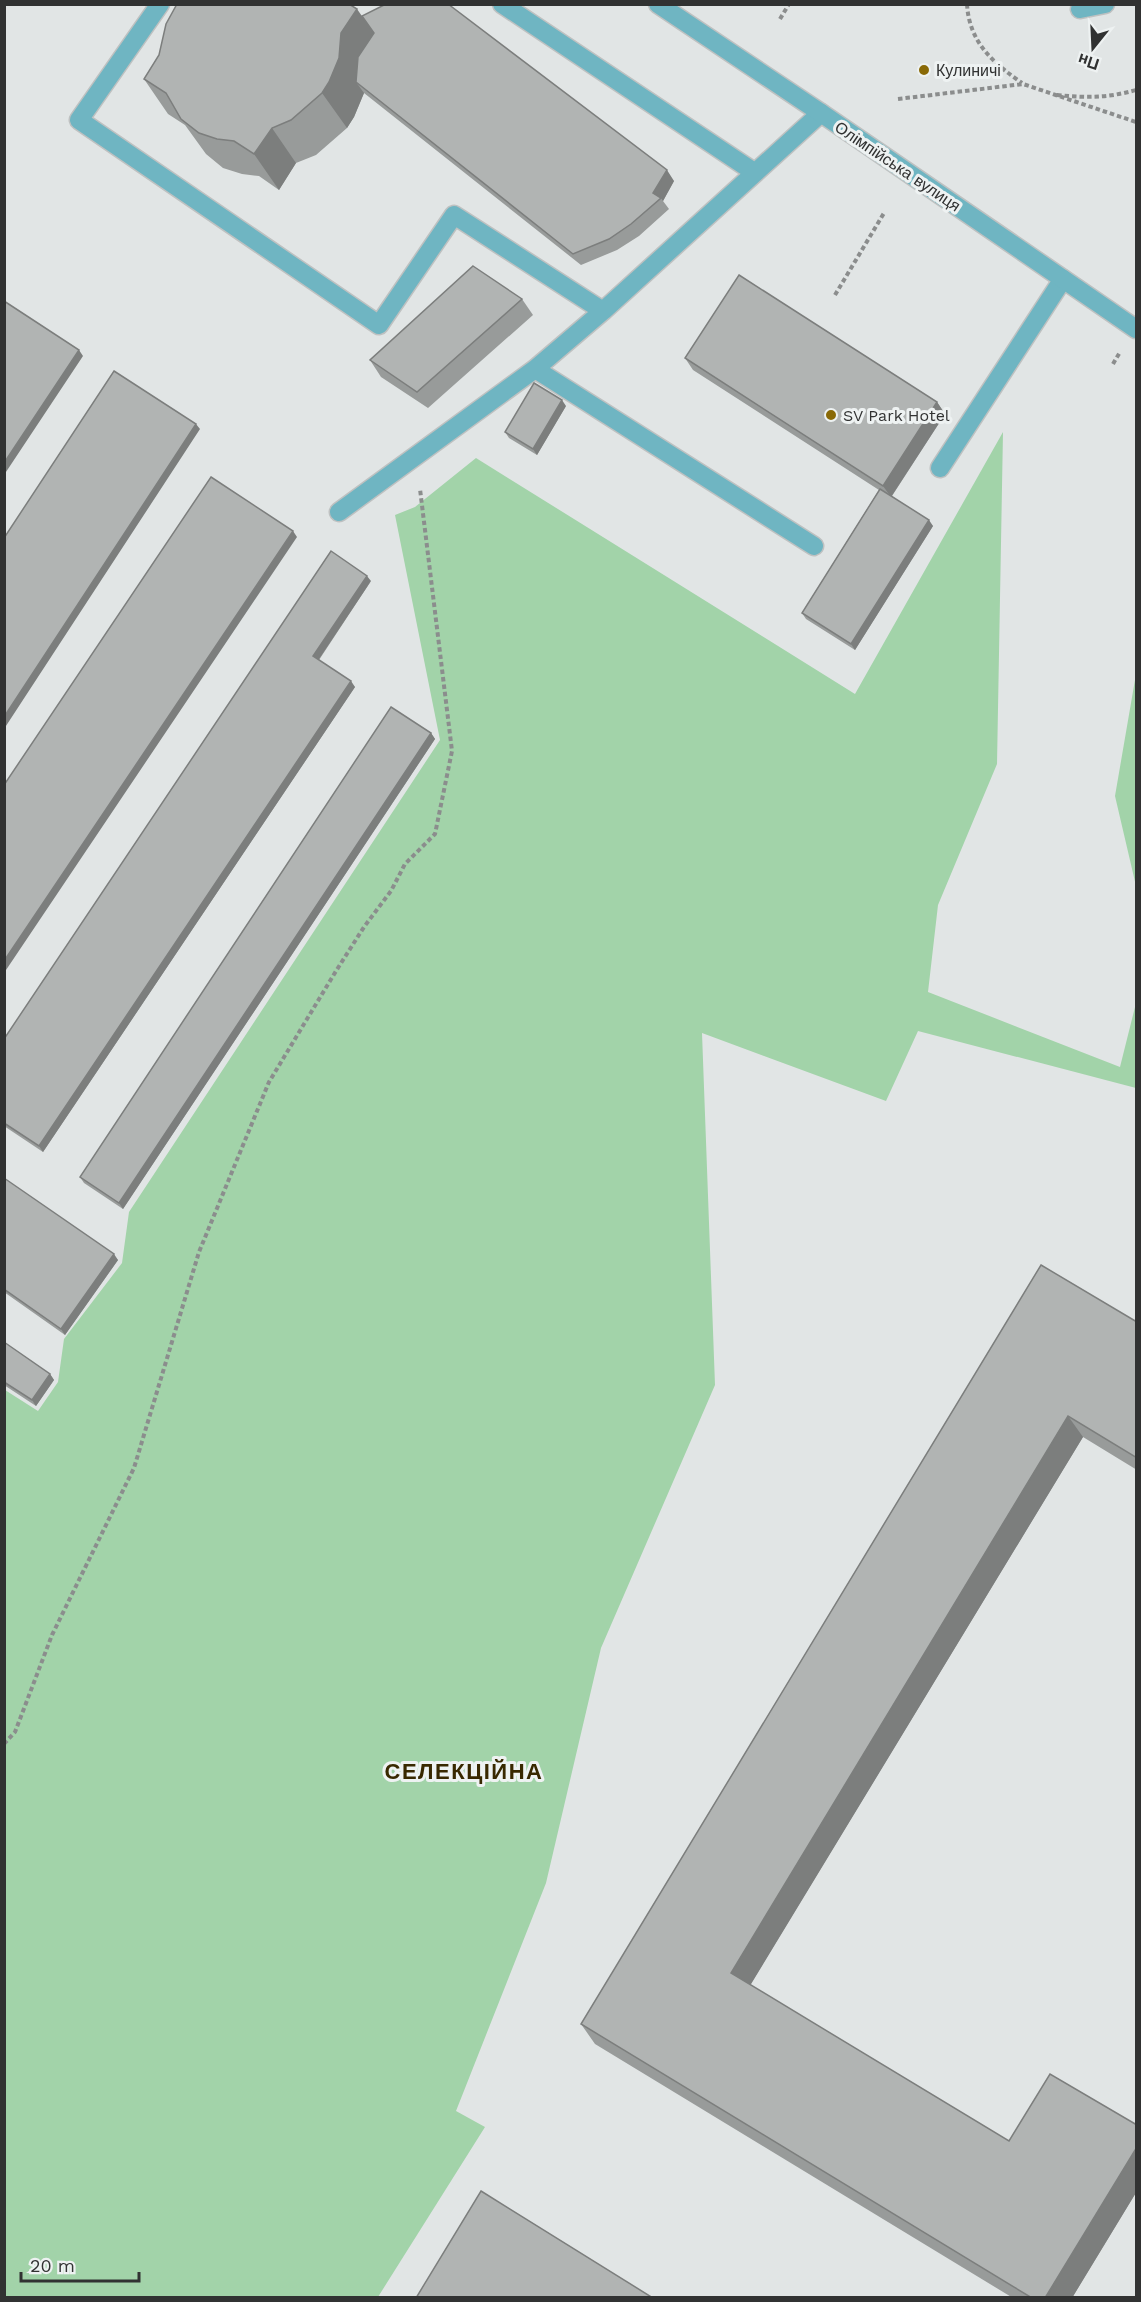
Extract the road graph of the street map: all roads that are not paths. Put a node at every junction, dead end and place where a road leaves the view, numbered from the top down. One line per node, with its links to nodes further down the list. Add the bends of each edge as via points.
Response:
1 (160, 4): 9 (street, via 79,120 379,325 454,215)
2 (502, 4): 7 (street)
3 (658, 4): 6 (street, Олімпійська вулиця)
4 (1105, 4): 5 (street)
5 (1080, 9)
6 (821, 113): 7 (street); 8 (street, Олімпійська вулиця)
7 (754, 172): 9 (street)
8 (1063, 279): 10 (street, Олімпійська вулиця); 12 (street)
9 (603, 311): 11 (street)
10 (1137, 329)
11 (535, 369): 13 (street); 14 (street)
12 (940, 468)
13 (339, 512)
14 (814, 546)

